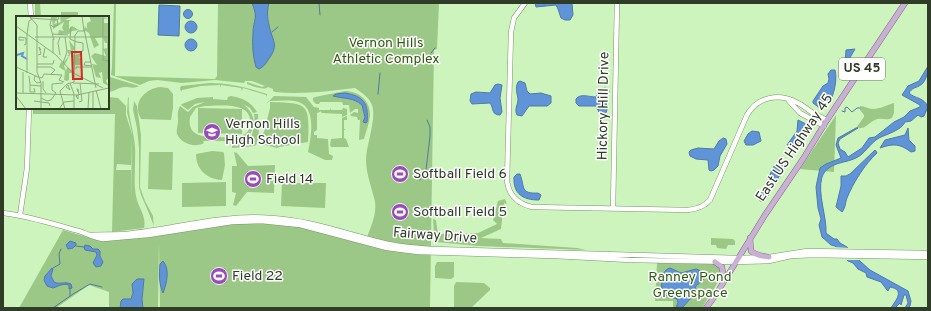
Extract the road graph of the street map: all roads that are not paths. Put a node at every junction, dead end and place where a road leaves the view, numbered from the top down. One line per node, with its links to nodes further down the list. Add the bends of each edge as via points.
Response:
1 (30, 3): 5 (main road)
2 (525, 3): 10 (main road, via 514,18 511,32 508,188 513,197 528,206)
3 (617, 3): 10 (main road, Hickory Hill Drive)
4 (905, 3): 8 (main road, East US Highway 45 / US 45)
5 (31, 16)
6 (788, 100): 8 (main road); 9 (main road, via 800,113); 10 (main road, via 768,98 749,110 714,193 700,208)
7 (29, 109): 12 (main road, via 27,168)
8 (827, 120): 9 (main road, East US Highway 45 / US 45)
9 (824, 126): 14 (main road, East US Highway 45 / US 45)
10 (613, 208)
11 (3, 213): 12 (main road, Fairway Drive)
12 (20, 215): 13 (main road, Fairway Drive)
13 (88, 235): 20 (main road, Fairway Drive, via 127,234 229,218 270,218 301,222 384,244 410,248); 21 (main road, Fairway Drive, via 108,239 232,222 261,221 300,225 387,248 418,252)
14 (750, 238): 18 (main road, via 751,251); 20 (main road, East US Highway 45 / US 45)
15 (839, 253): 16 (main road); 18 (main road, via 803,251); 20 (main road, via 791,256 769,261)
16 (855, 253): 17 (main road); 19 (main road)
17 (928, 253)
18 (769, 257): 20 (main road)
19 (928, 257)
20 (736, 260): 21 (main road, Fairway Drive); 22 (main road, East US Highway 45 / US 45)
21 (715, 262): 22 (main road, via 723,268)
22 (724, 283): 23 (main road, East US Highway 45 / US 45)
23 (706, 308)

